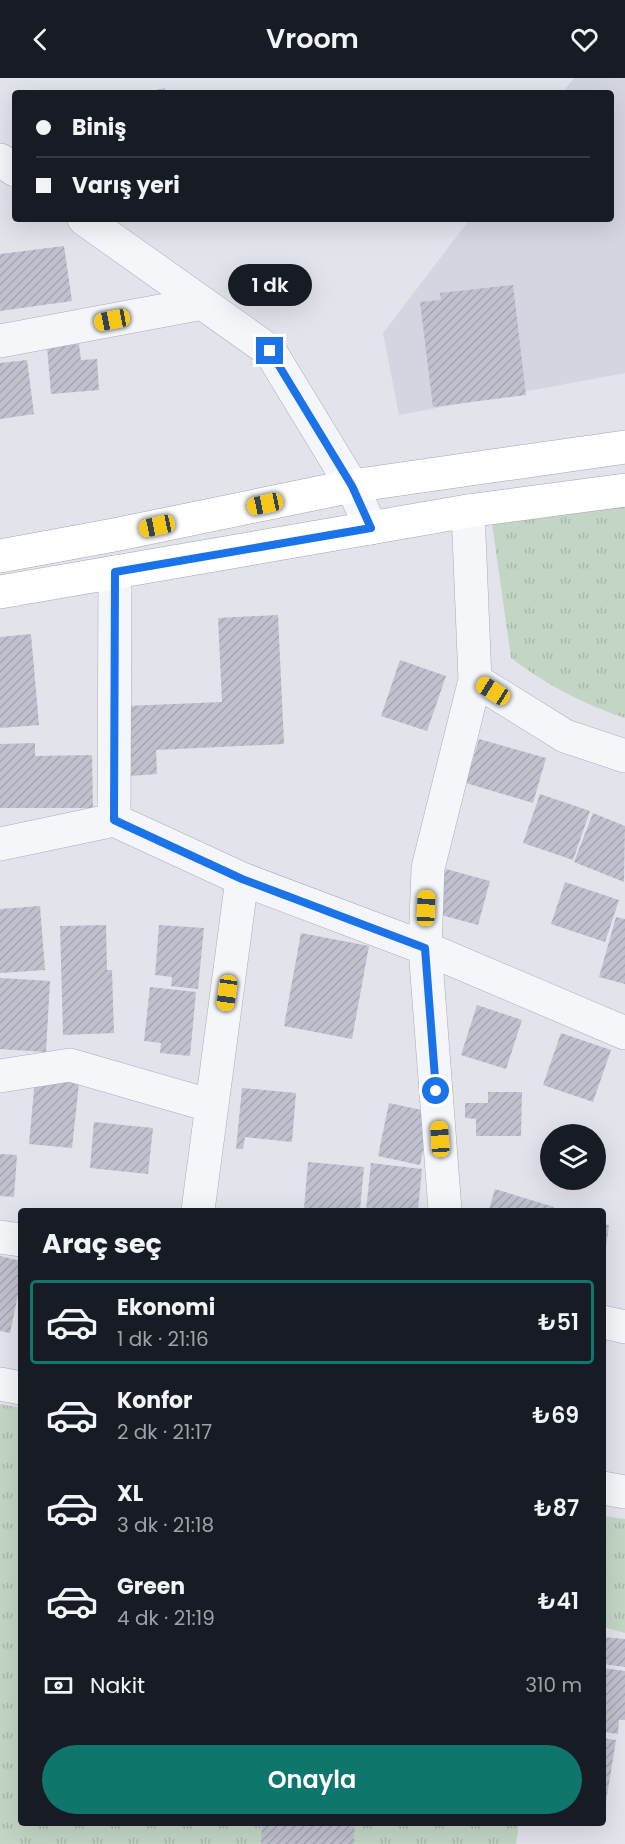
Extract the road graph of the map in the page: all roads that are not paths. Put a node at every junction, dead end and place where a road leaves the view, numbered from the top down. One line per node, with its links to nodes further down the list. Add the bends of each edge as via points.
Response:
1 (88, 222): 2 (street)
2 (202, 303): 3 (street); 5 (street, via 270,351)
3 (0, 341)
4 (625, 447): 5 (main road)
5 (352, 486): 8 (street); 9 (main road)
6 (625, 490): 7 (main road)
7 (468, 511): 8 (main road); 12 (street)
8 (371, 528): 10 (main road)
9 (0, 556)
10 (115, 572): 11 (main road); 14 (street)
11 (0, 592)
12 (475, 680): 13 (street, via 566,736); 17 (street, via 428,868)
13 (625, 756)
14 (114, 820): 15 (street); 16 (street)
15 (0, 844)
16 (242, 879): 17 (street); 20 (street)
17 (425, 948): 18 (street); 22 (street)
18 (625, 1033)
19 (0, 1076): 20 (street, via 70,1065)
20 (212, 1106): 21 (street)
21 (198, 1208)
22 (445, 1208)
23 (0, 1237): 24 (street)
24 (18, 1240)
25 (606, 1323): 26 (street)
26 (625, 1327)
27 (0, 1384): 28 (street)
28 (18, 1387)
29 (606, 1489): 30 (street)
30 (625, 1492)

